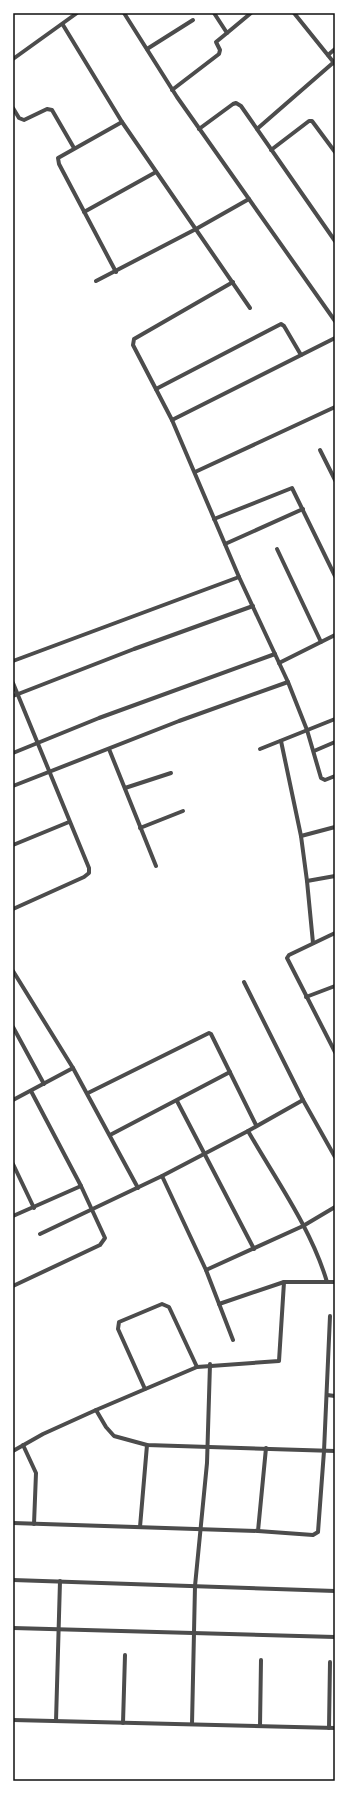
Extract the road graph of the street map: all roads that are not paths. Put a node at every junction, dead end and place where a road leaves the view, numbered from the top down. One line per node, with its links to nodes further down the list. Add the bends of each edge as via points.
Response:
1 (78, 13): 7 (street)
2 (124, 13): 9 (street)
3 (214, 13): 8 (street)
4 (251, 13): 8 (street)
5 (294, 13): 11 (street)
6 (192, 20): 9 (street)
7 (63, 25): 12 (street); 16 (street)
8 (226, 33): 14 (street, via 216,42 219,54)
9 (147, 49): 14 (street)
10 (335, 49): 11 (street)
11 (328, 54): 13 (street)
12 (13, 60)
13 (334, 63): 18 (street)
14 (172, 90): 17 (street)
15 (13, 108): 19 (street, via 19,118 24,120 47,109 52,110)
16 (122, 122): 19 (street); 22 (street)
17 (198, 128): 18 (street, via 236,104 241,106); 23 (street)
18 (257, 129): 20 (street)
19 (74, 148): 24 (street, via 60,156 58,161)
20 (271, 150): 21 (street, via 312,121); 26 (street)
21 (335, 152)
22 (156, 172): 24 (street); 25 (street)
23 (249, 199): 25 (street); 31 (street)
24 (84, 212): 27 (street)
25 (196, 229): 27 (street); 29 (street)
26 (335, 242)
27 (116, 272): 28 (street)
28 (96, 281)
29 (233, 282): 30 (street); 34 (street, via 134,338 133,345)
30 (250, 308)
31 (335, 321)
32 (335, 338): 33 (street)
33 (301, 355): 34 (street, via 281,324); 36 (street)
34 (156, 389): 36 (street)
35 (335, 407): 38 (street)
36 (172, 420): 38 (street)
37 (320, 450): 39 (street)
38 (195, 472): 41 (street)
39 (335, 480)
40 (303, 509): 41 (street, via 294,490 290,488); 42 (street); 44 (street)
41 (214, 519): 42 (street)
42 (225, 544): 45 (street)
43 (277, 548): 48 (street)
44 (335, 576)
45 (239, 577): 46 (street); 50 (street)
46 (253, 606): 49 (street); 54 (street)
47 (335, 635): 48 (street)
48 (321, 642): 51 (street)
49 (275, 654): 51 (street); 59 (street, via 99,718)
50 (13, 661)
51 (279, 663): 52 (street)
52 (288, 682): 56 (street); 60 (street)
53 (13, 683): 54 (street)
54 (15, 695): 59 (street)
55 (335, 718): 56 (street)
56 (307, 730): 57 (street); 62 (street)
57 (281, 741): 61 (street); 73 (street)
58 (335, 742): 62 (street)
59 (37, 744): 63 (street); 64 (street)
60 (109, 749): 64 (street); 68 (street)
61 (260, 749)
62 (314, 751): 66 (street, via 321,778 325,780)
63 (13, 753)
64 (48, 772): 67 (street); 70 (street)
65 (171, 773): 68 (street)
66 (335, 776)
67 (13, 786)
68 (125, 788): 72 (street)
69 (183, 811): 72 (street)
70 (69, 822): 74 (street); 78 (street, via 89,873 84,878)
71 (335, 827): 73 (street)
72 (140, 828): 75 (street)
73 (301, 836): 77 (street)
74 (13, 845)
75 (156, 866)
76 (335, 876): 77 (street)
77 (308, 881): 80 (street)
78 (13, 908)
79 (335, 933): 80 (street)
80 (313, 943): 84 (street, via 287,958)
81 (13, 971): 87 (street)
82 (244, 982): 93 (street)
83 (335, 986): 84 (street)
84 (306, 997): 86 (street)
85 (13, 1027): 89 (street)
86 (335, 1052)
87 (73, 1068): 89 (street); 91 (street)
88 (230, 1072): 91 (street, via 211,1034 206,1033); 94 (street); 95 (street)
89 (44, 1084): 90 (street)
90 (31, 1091): 92 (street); 102 (street)
91 (88, 1093): 97 (street)
92 (13, 1100)
93 (303, 1100): 95 (street); 99 (street)
94 (177, 1101): 97 (street); 98 (street)
95 (256, 1126): 96 (street)
96 (248, 1131): 98 (street); 108 (street)
97 (110, 1135): 103 (street)
98 (205, 1154): 101 (street); 110 (street)
99 (335, 1157)
100 (13, 1164): 105 (street)
101 (162, 1176): 103 (street); 111 (street)
102 (81, 1186): 105 (street); 106 (street)
103 (138, 1188): 106 (street)
104 (335, 1207): 108 (street)
105 (34, 1208): 107 (street)
106 (92, 1210): 109 (street); 115 (street, via 105,1238 100,1246)
107 (13, 1216)
108 (303, 1226): 110 (street); 113 (street, via 317,1253)
109 (40, 1234)
110 (254, 1249): 111 (street)
111 (206, 1270): 116 (street)
112 (284, 1282): 113 (street); 116 (street); 119 (street, via 279,1361)
113 (327, 1282): 114 (street)
114 (335, 1282)
115 (13, 1286)
116 (219, 1304): 118 (street)
117 (330, 1316): 122 (street)
118 (233, 1340)
119 (210, 1364): 120 (street); 127 (street)
120 (197, 1367): 121 (street); 121 (street, via 166,1304 126,1319 119,1322 118,1329)
121 (145, 1389): 124 (street)
122 (327, 1395): 123 (street); 130 (street)
123 (335, 1396)
124 (96, 1410): 125 (street, via 114,1436); 126 (street)
125 (147, 1445): 127 (street); 134 (street)
126 (23, 1446): 129 (street); 133 (street, via 36,1473)
127 (207, 1446): 128 (street); 135 (street)
128 (266, 1448): 130 (street); 136 (street)
129 (13, 1451)
130 (324, 1451): 131 (street); 136 (street, via 318,1532 313,1535)
131 (335, 1451)
132 (13, 1523): 133 (street)
133 (34, 1524): 134 (street)
134 (140, 1527): 135 (street)
135 (200, 1529): 136 (street); 139 (street)
136 (258, 1531)
137 (13, 1580): 138 (street)
138 (60, 1581): 139 (street); 142 (street)
139 (195, 1586): 140 (street); 143 (street)
140 (335, 1590)
141 (13, 1628): 142 (street)
142 (58, 1629): 143 (street); 149 (street)
143 (194, 1634): 144 (street); 151 (street)
144 (335, 1637)
145 (125, 1655): 150 (street)
146 (261, 1660): 152 (street)
147 (330, 1662): 153 (street)
148 (13, 1720): 149 (street)
149 (56, 1721): 150 (street)
150 (123, 1723): 151 (street)
151 (192, 1724): 152 (street)
152 (260, 1726): 153 (street)
153 (329, 1728): 154 (street)
154 (335, 1728)

